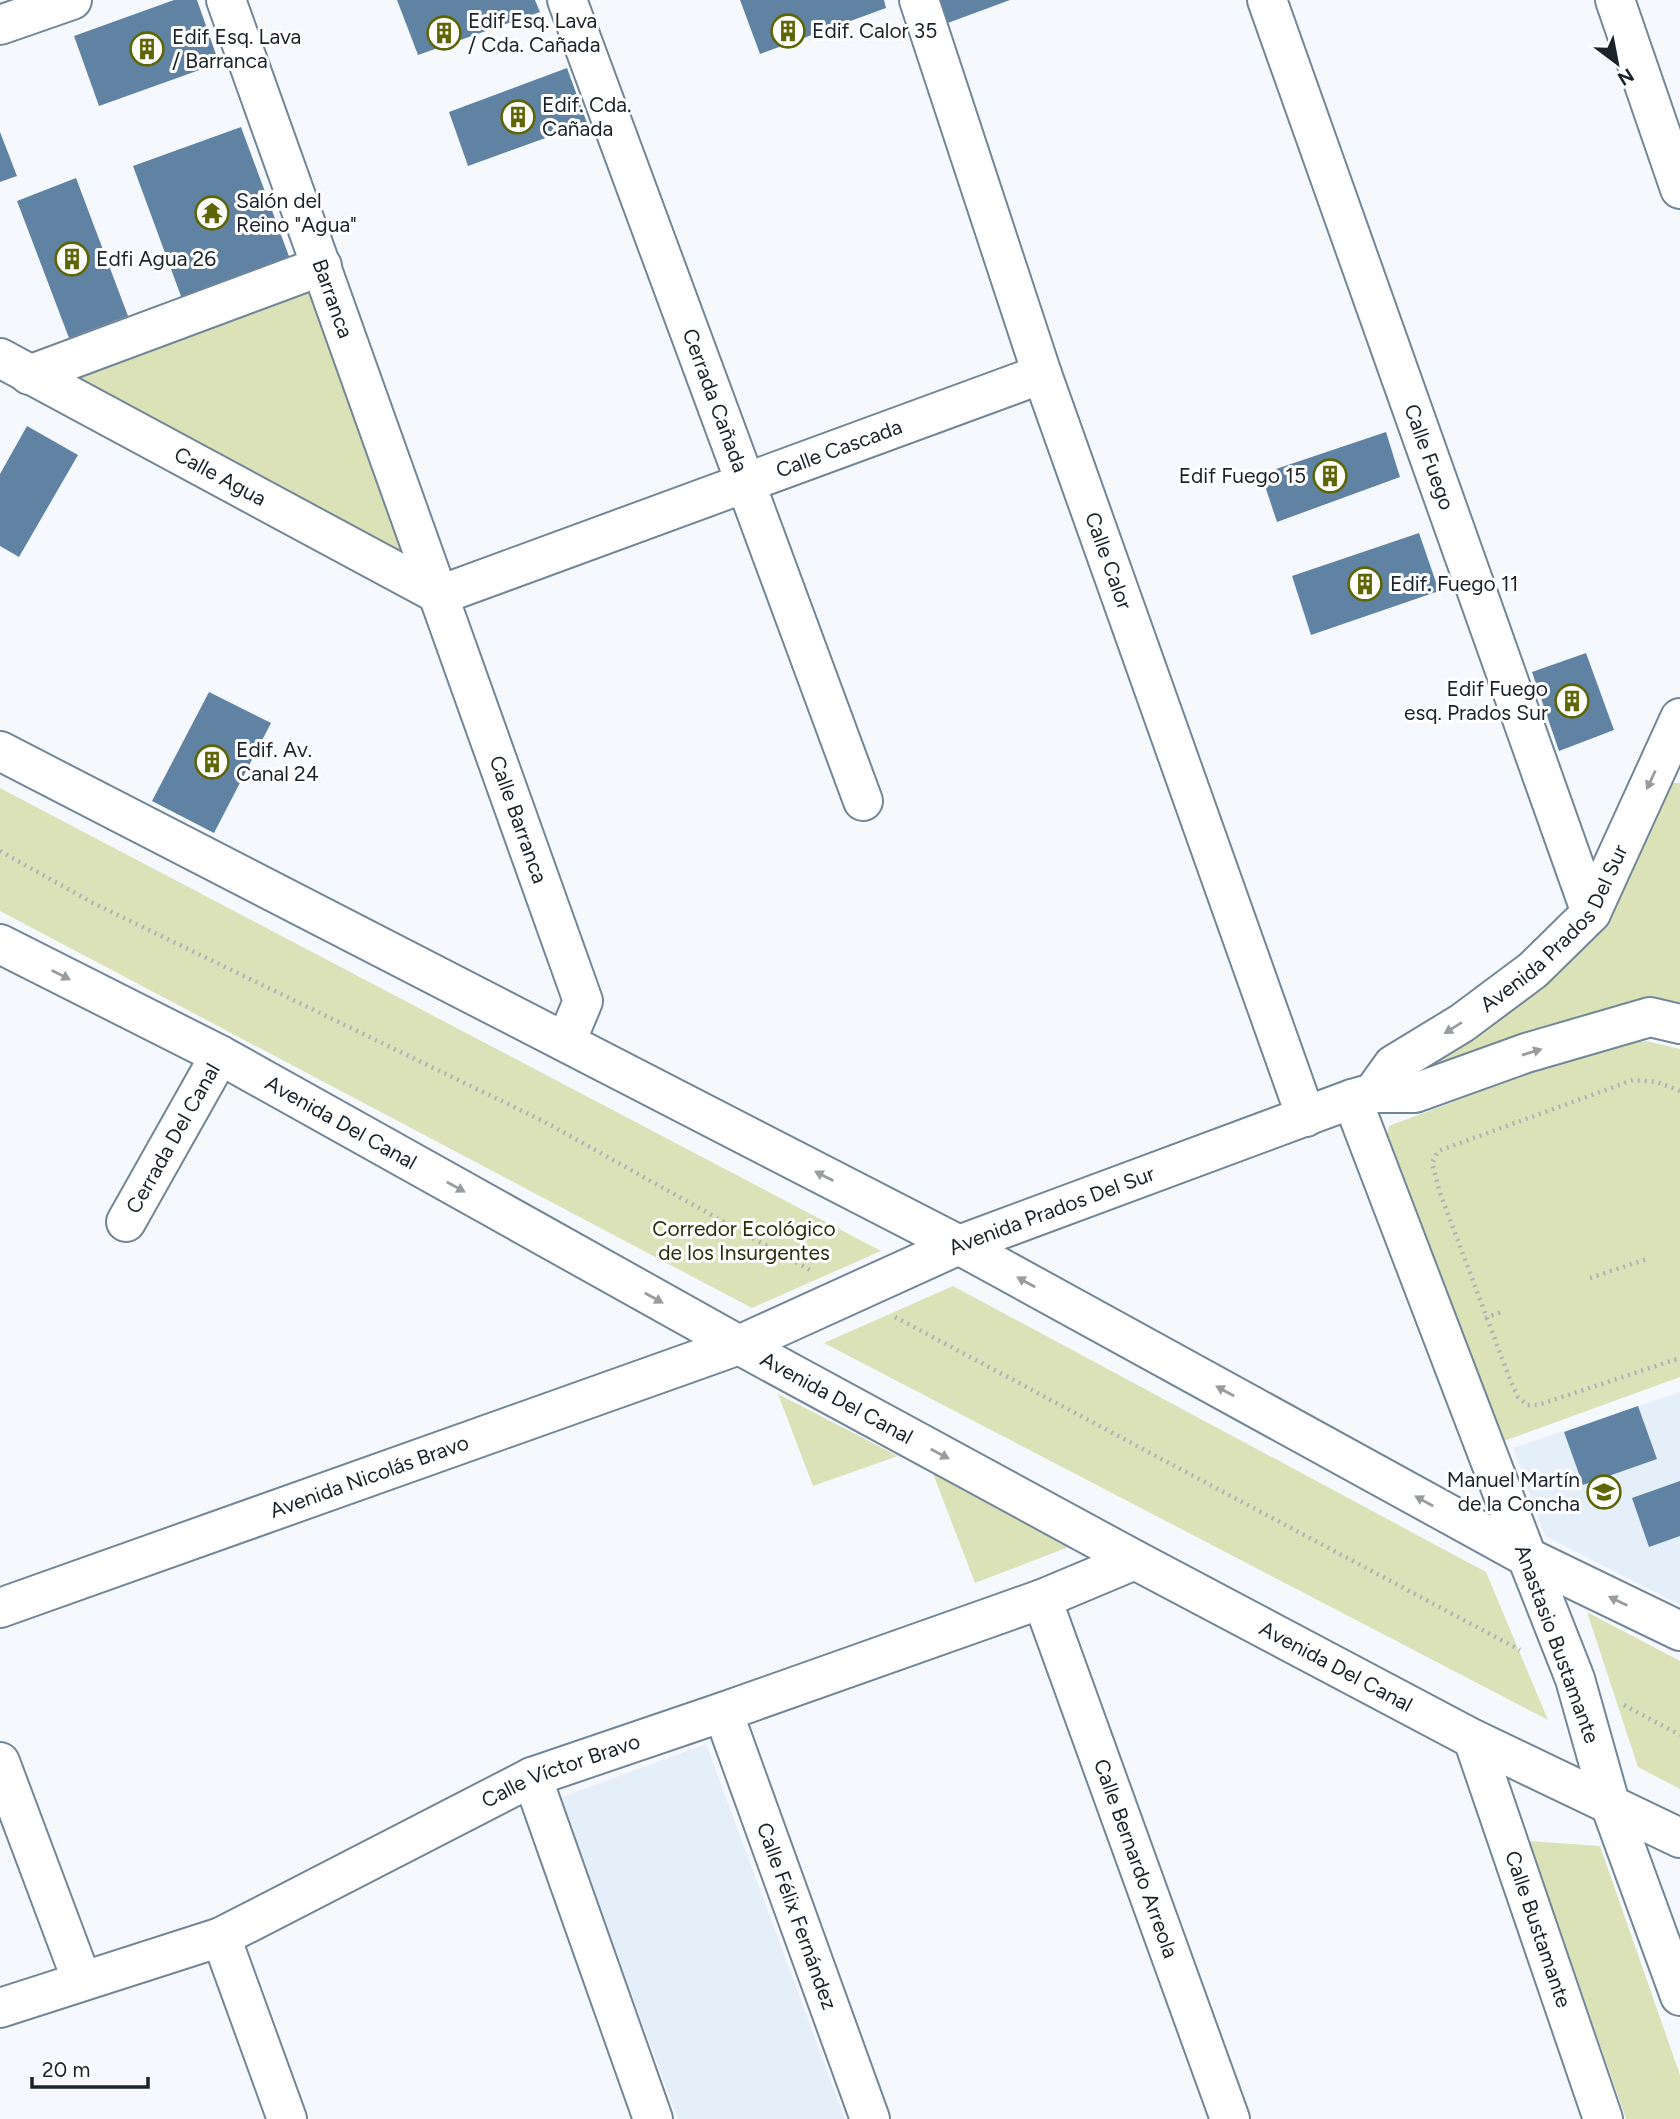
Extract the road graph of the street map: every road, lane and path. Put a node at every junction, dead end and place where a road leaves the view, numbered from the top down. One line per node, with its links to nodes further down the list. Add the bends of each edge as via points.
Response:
1 (72, 0): 7 (street)
2 (226, 0): 9 (street, Barranca)
3 (567, 0): 12 (street, Cerrada Cañada)
4 (919, 0): 11 (street, Calle Calor)
5 (1267, 0): 17 (street, Calle Fuego)
6 (1615, 0): 8 (street)
7 (0, 25)
8 (1680, 190)
9 (322, 266): 10 (street); 13 (street, Barranca)
10 (15, 366): 13 (street, Calle Agua)
11 (1042, 374): 12 (street, Calle Cascada); 24 (street, Calle Calor)
12 (746, 483): 13 (street, Calle Cascada); 16 (street, Cerrada Cañada)
13 (440, 595): 20 (street, Calle Barranca, via 583,1001)
14 (1680, 718): 17 (street, Avenida Prados Del Sur, one-way to 17)
15 (0, 751): 20 (street)
16 (863, 801)
17 (1591, 912): 23 (street, Avenida Prados Del Sur, one-way to 23, via 1533,971 1462,1023 1393,1065)
18 (0, 944): 21 (street, Avenida Del Canal, one-way to 21)
19 (1680, 1024): 23 (street, Avenida Prados Del Sur, one-way to 19, via 1415,1093 1650,1017)
20 (566, 1042): 26 (street, one-way to 20)
21 (220, 1055): 25 (street, Cerrada Del Canal); 31 (street, Avenida Del Canal, one-way to 31)
22 (1680, 1091): 32 (path, via 1657,1082 1633,1080 1438,1152 1432,1163 1511,1382 1527,1405)
23 (1362, 1096): 24 (street, Avenida Prados Del Sur); 33 (street, Anastasio Bustamante)
24 (1306, 1117): 26 (street, Avenida Prados Del Sur)
25 (127, 1222)
26 (959, 1245): 31 (street, Avenida Prados Del Sur); 33 (street, one-way to 26)
27 (1647, 1259): 28 (path)
28 (1591, 1278)
29 (1501, 1312): 30 (path)
30 (1478, 1321)
31 (739, 1345): 34 (street, Avenida Del Canal, one-way to 34); 36 (street, Avenida Nicolás Bravo)
32 (1680, 1358)
33 (1527, 1557): 37 (street, one-way to 33); 42 (street, Anastasio Bustamante, via 1574,1679)
34 (1135, 1560): 35 (street, Calle Víctor Bravo); 39 (street, Avenida Del Canal)
35 (1042, 1599): 38 (street, Calle Víctor Bravo); 51 (street, Calle Bernardo Arreola)
36 (0, 1608)
37 (1680, 1631)
38 (723, 1712): 41 (street, Calle Víctor Bravo); 50 (street, Calle Félix Fernández)
39 (1473, 1739): 42 (street, Avenida Del Canal); 52 (street, Calle Bustamante)
40 (0, 1762): 45 (street)
41 (532, 1777): 44 (street, Calle Víctor Bravo); 49 (street)
42 (1611, 1807): 43 (street, Avenida Del Canal); 46 (street, Anastasio Bustamante)
43 (1680, 1838)
44 (220, 1937): 45 (street, Calle Víctor Bravo); 48 (street)
45 (82, 1981): 47 (street, Calle Víctor Bravo)
46 (1680, 1996)
47 (0, 2008)
48 (287, 2119)
49 (653, 2119)
50 (870, 2119)
51 (1230, 2119)
52 (1603, 2119)

